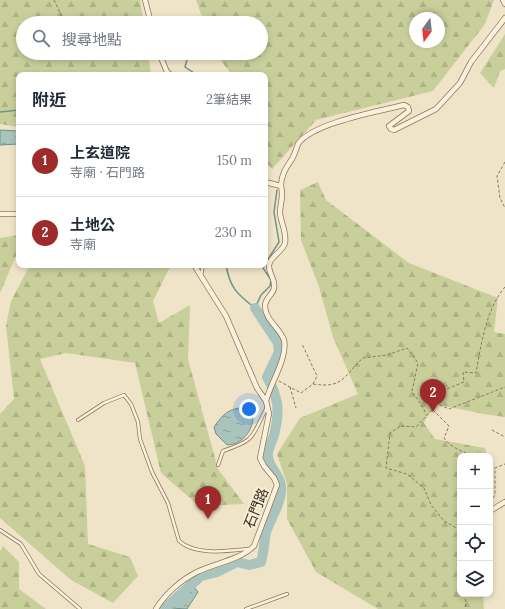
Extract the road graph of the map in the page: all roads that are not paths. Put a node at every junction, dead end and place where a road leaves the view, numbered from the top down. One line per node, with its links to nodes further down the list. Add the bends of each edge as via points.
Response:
1 (145, 0): 4 (street)
2 (503, 0): 3 (street)
3 (505, 4)
4 (149, 16)
5 (505, 18): 9 (street, via 471,62 460,83 436,109 394,130 389,126 409,111 404,105 348,118 307,136 298,144 281,177)
6 (163, 60): 7 (street)
7 (167, 72)
8 (268, 183): 9 (street)
9 (281, 186): 15 (street, via 284,196 280,212 285,243 281,251 269,262 275,283 265,307 284,341 275,382 269,390)
10 (0, 214): 11 (street)
11 (16, 214)
12 (196, 268): 14 (street)
13 (203, 268): 14 (lane)
14 (201, 278): 15 (street, via 226,316)
15 (266, 403): 17 (lane, via 253,436 246,443 223,451); 21 (street, 石門路, via 268,424 260,458 277,486)
16 (78, 420): 21 (lane, via 104,403 124,395 131,404 138,422 140,439 152,472 168,503 179,541 209,552)
17 (218, 465)
18 (505, 502): 19 (street)
19 (493, 509)
20 (0, 530): 23 (lane, via 21,544 39,574)
21 (251, 549): 24 (street, 石門路, via 197,572 179,584)
22 (287, 594): 25 (lane)
23 (80, 609)
24 (156, 609)
25 (246, 609)

